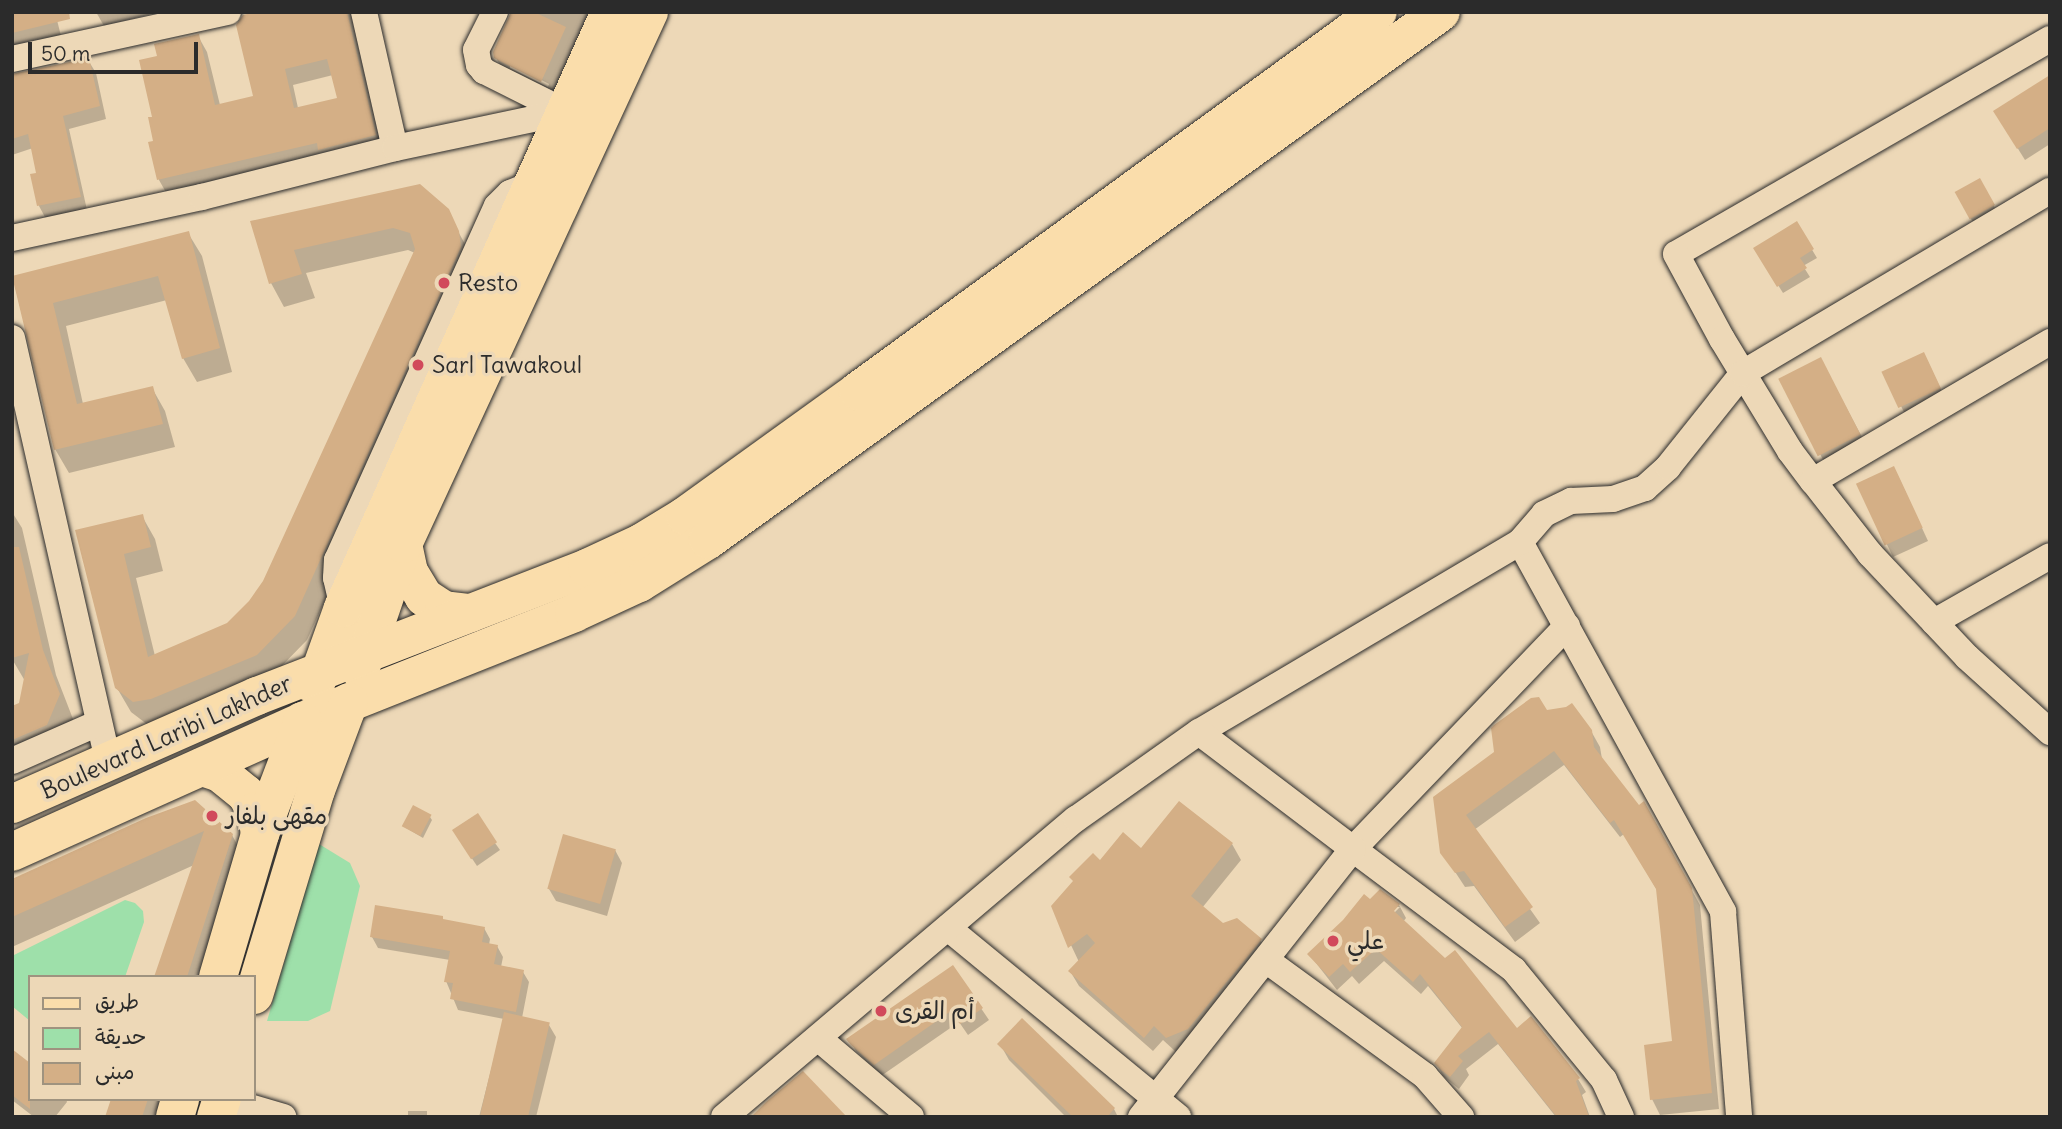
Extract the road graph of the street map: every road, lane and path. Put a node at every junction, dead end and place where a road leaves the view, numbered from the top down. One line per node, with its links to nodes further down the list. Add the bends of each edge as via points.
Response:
1 (228, 12): 9 (street)
2 (364, 12): 11 (street)
3 (495, 12): 10 (street, via 476,50 479,65)
4 (610, 12): 10 (main road)
5 (649, 12): 10 (main road)
6 (1378, 12): 22 (main road, Boulevard Laribi Lakhder, via 685,516 597,563)
7 (1441, 12): 27 (main road, Boulevard Laribi Lakhder, via 708,540 639,583 574,613)
8 (2050, 39): 16 (street, via 1676,254)
9 (12, 59)
10 (582, 119): 11 (street); 20 (main road); 26 (main road, via 532,184 343,608)
11 (395, 148): 13 (street, via 202,197)
12 (2050, 191): 16 (street)
13 (12, 238)
14 (12, 338): 17 (street)
15 (2050, 342): 18 (street)
16 (1743, 373): 18 (street); 19 (street, via 1668,467 1645,488 1613,499 1571,501 1544,514)
17 (24, 455): 29 (street)
18 (1813, 481): 23 (street, via 1870,554)
19 (1520, 542): 24 (street); 30 (street)
20 (403, 544): 22 (main road, via 409,572 424,597 444,610); 25 (main road)
21 (2050, 556): 23 (street)
22 (470, 613): 25 (main road, Boulevard Laribi Lakhder)
23 (1934, 622): 31 (street)
24 (1567, 626): 37 (street); 52 (street, via 1723,912)
25 (365, 653): 26 (main road, Boulevard Laribi Lakhder); 27 (main road)
26 (321, 670): 28 (main road); 32 (main road, Boulevard Laribi Lakhder)
27 (349, 702): 28 (main road, Boulevard Laribi Lakhder); 42 (main road, via 316,790)
28 (303, 721): 34 (main road, Boulevard Laribi Lakhder); 36 (main road)
29 (98, 723): 32 (street); 33 (street)
30 (1199, 732): 37 (street); 39 (street, via 1076,819)
31 (2050, 732)
32 (108, 760): 35 (main road, Boulevard Laribi Lakhder)
33 (12, 761)
34 (202, 767): 36 (main road, via 229,778 246,794 256,811); 38 (main road, Boulevard Laribi Lakhder)
35 (12, 804)
36 (260, 834): 41 (main road)
37 (1353, 849): 40 (street); 51 (street, via 1514,970 1604,1080)
38 (12, 852)
39 (948, 928): 43 (street); 45 (street)
40 (1266, 960): 45 (street); 50 (street, via 1425,1076)
41 (219, 975)
42 (256, 988)
43 (818, 1038): 47 (street); 48 (street)
44 (229, 1101): 46 (street)
45 (1149, 1108): 49 (street)
46 (283, 1117)
47 (724, 1117)
48 (911, 1117)
49 (1178, 1117)
50 (1461, 1117)
51 (1621, 1117)
52 (1740, 1117)

